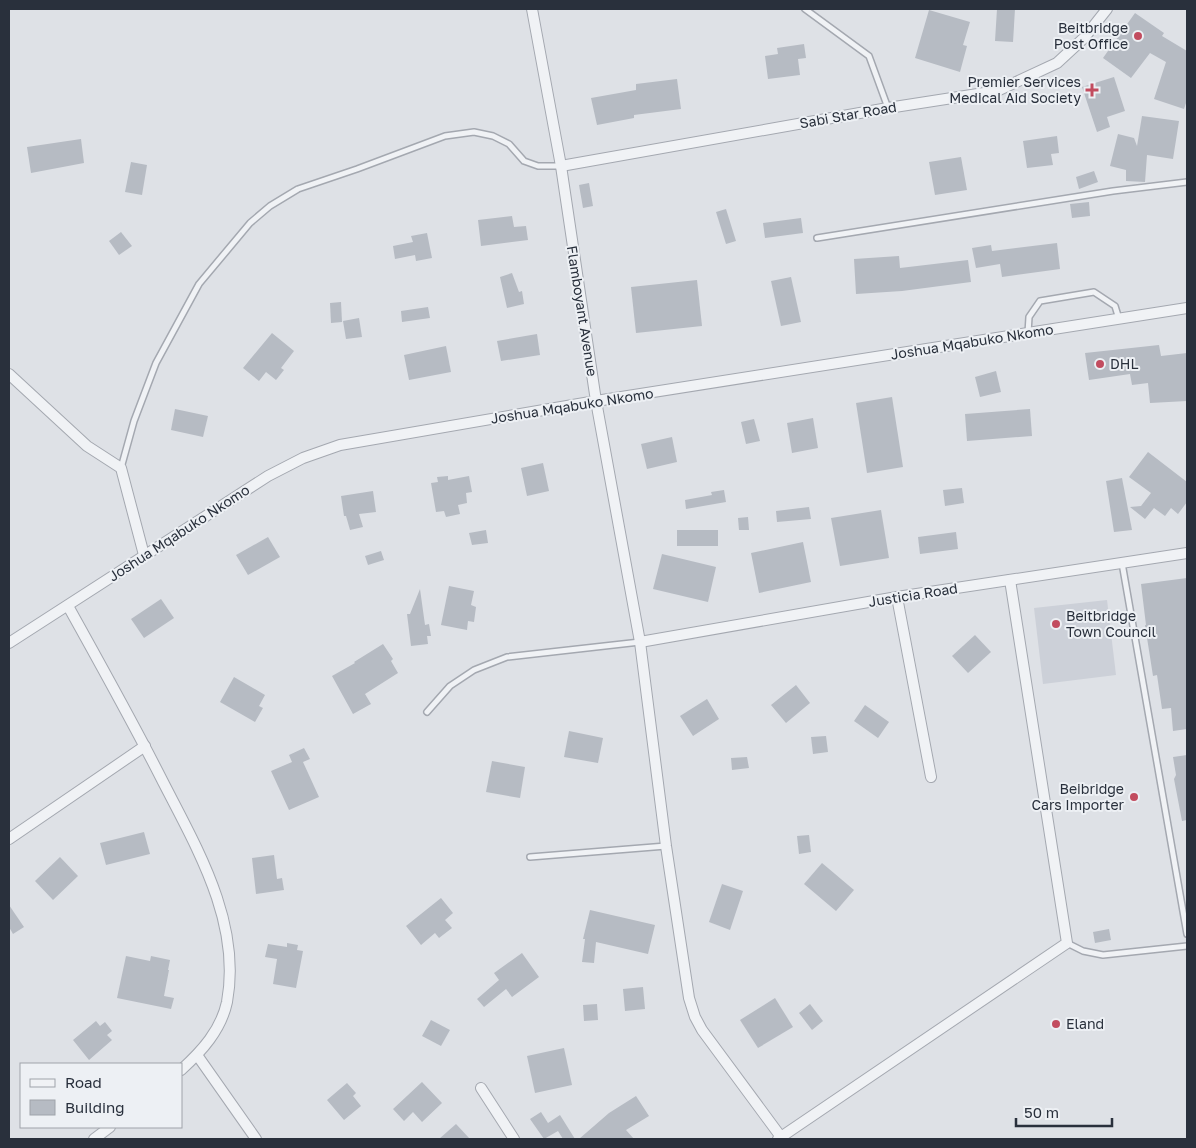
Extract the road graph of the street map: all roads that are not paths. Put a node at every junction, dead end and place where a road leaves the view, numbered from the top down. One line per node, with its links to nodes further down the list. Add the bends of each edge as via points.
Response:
1 (532, 9): 5 (street, Flamboyant Avenue)
2 (805, 9): 4 (lane, via 869,56)
3 (1107, 9): 4 (street, Sabi Star Road, via 1084,38 1057,63 997,91)
4 (888, 108): 5 (street, Sabi Star Road)
5 (561, 166): 12 (street, Flamboyant Avenue); 13 (lane, via 538,166 524,161 509,144 474,132 445,136 298,189 270,206 250,222 200,284 156,363 134,420)
6 (1187, 182): 7 (lane)
7 (816, 238)
8 (1187, 308): 9 (street, Joshua Mqabuko Nkomo)
9 (1119, 319): 10 (street, Joshua Mqabuko Nkomo); 10 (lane, via 1115,306 1094,292 1040,301 1029,317)
10 (1028, 333): 12 (street, Joshua Mqabuko Nkomo)
11 (9, 374): 13 (street, via 87,446)
12 (596, 401): 15 (street, Joshua Mqabuko Nkomo, via 340,445 268,476); 20 (street, Flamboyant Avenue)
13 (121, 468): 15 (street)
14 (1187, 553): 16 (street, Justicia Road)
15 (144, 555): 19 (street, Joshua Mqabuko Nkomo)
16 (1122, 562): 17 (street, Justicia Road); 28 (lane)
17 (1010, 580): 18 (street, Justicia Road); 29 (street)
18 (897, 597): 20 (street, Justicia Road); 24 (street)
19 (68, 606): 21 (street, Joshua Mqabuko Nkomo); 23 (street)
20 (640, 642): 22 (lane, via 507,657 474,670 450,686); 26 (street, Flamboyant Avenue)
21 (9, 643)
22 (427, 712)
23 (145, 746): 25 (street); 31 (street, via 206,866 225,929 230,974 227,1002 222,1019)
24 (931, 777)
25 (9, 839)
26 (666, 846): 27 (lane); 35 (street, Flamboyant Avenue, via 688,998 695,1017)
27 (530, 857)
28 (1187, 934)
29 (1066, 943): 30 (lane, via 1082,951 1103,954); 35 (street)
30 (1187, 946)
31 (197, 1055): 32 (street); 37 (street)
32 (182, 1069)
33 (480, 1088): 38 (street)
34 (109, 1128): 36 (street)
35 (779, 1138)
36 (94, 1139)
37 (256, 1139)
38 (514, 1139)

